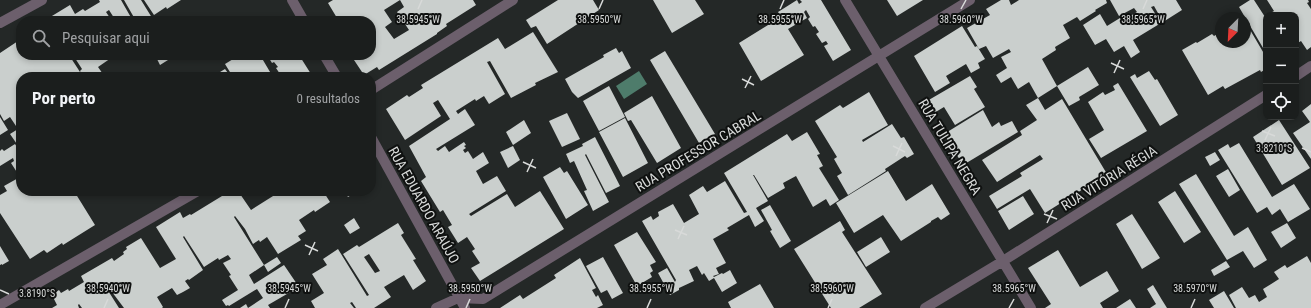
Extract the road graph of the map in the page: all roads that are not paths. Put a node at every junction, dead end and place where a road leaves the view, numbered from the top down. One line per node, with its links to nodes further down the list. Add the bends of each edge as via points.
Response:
1 (42, 0): 7 (street)
2 (292, 0): 6 (street)
3 (513, 0): 13 (street)
4 (845, 0): 8 (street, RUA TULIPA NEGRA)
5 (970, 0): 8 (street, RUA PROFESSOR CABRAL)
6 (301, 16)
7 (0, 23)
8 (880, 57): 17 (street, RUA TULIPA NEGRA); 18 (street, RUA PROFESSOR CABRAL, via 483,299)
9 (327, 60): 11 (street)
10 (1311, 66): 12 (street)
11 (334, 72)
12 (1299, 74)
13 (376, 87)
14 (1263, 97): 17 (street, RUA VITÓRIA RÉGIA)
15 (376, 146): 18 (street, RUA EDUARDO ARAÚJO)
16 (189, 196): 19 (street)
17 (1003, 261): 22 (street, RUA VITÓRIA RÉGIA); 23 (street, RUA TULIPA NEGRA)
18 (458, 298): 20 (street, RUA PROFESSOR CABRAL); 21 (street, RUA EDUARDO ARAÚJO)
19 (0, 305)
20 (436, 308)
21 (465, 308)
22 (925, 308)
23 (1031, 308)

